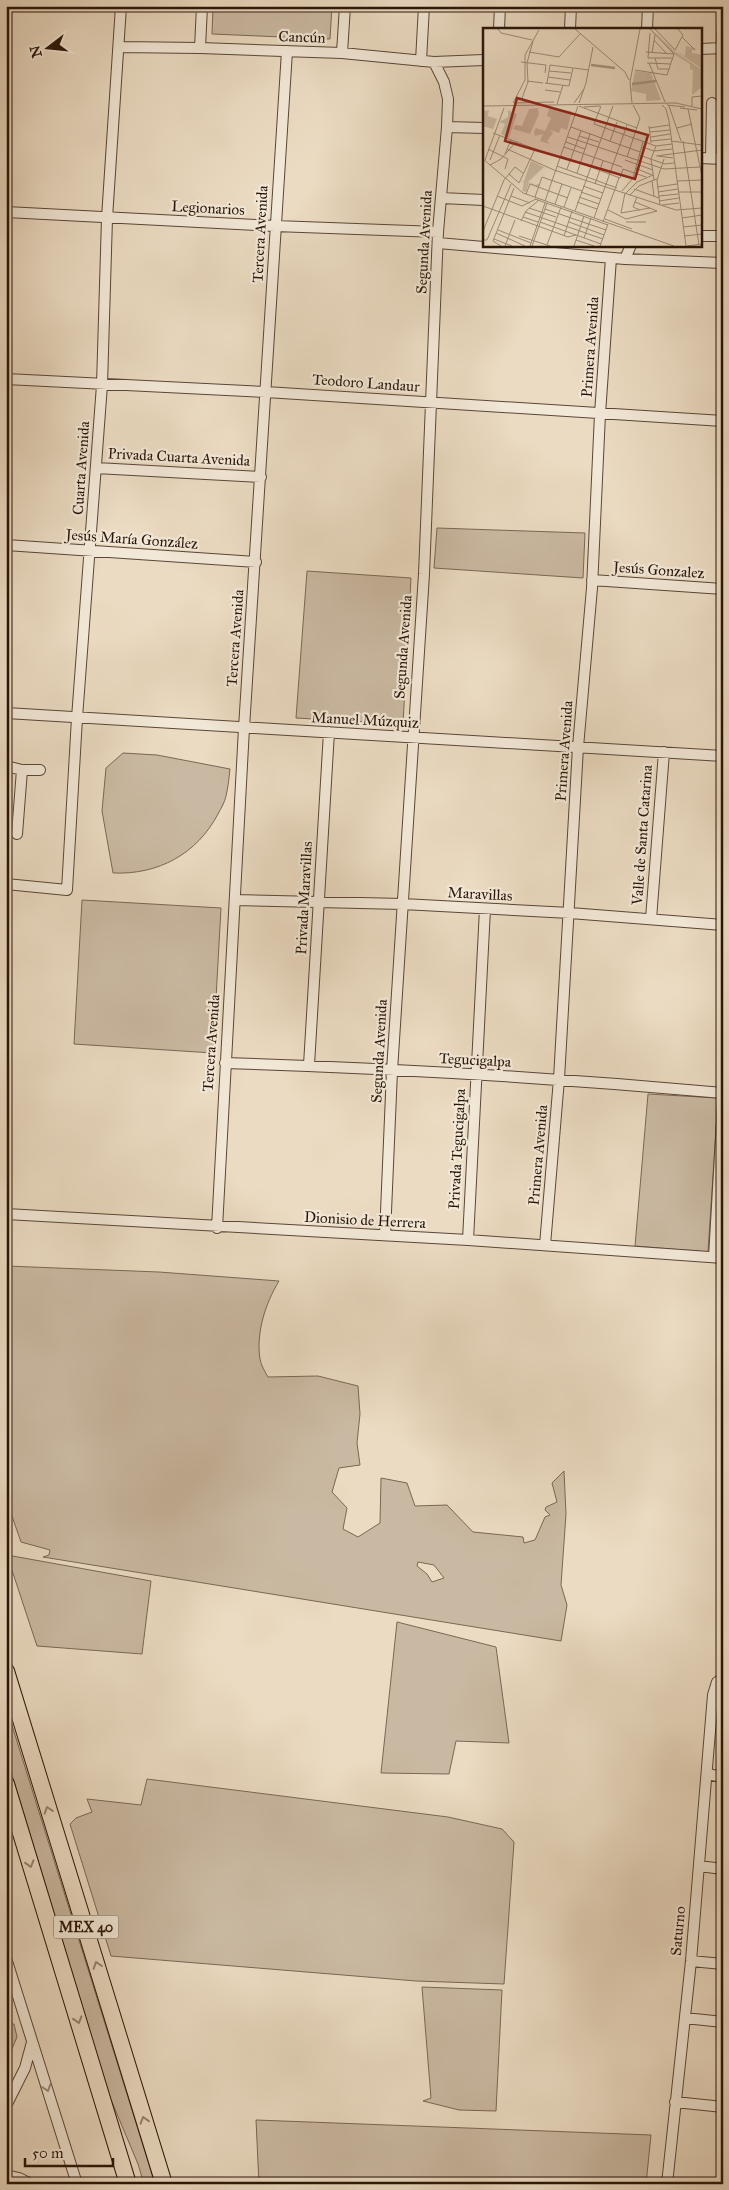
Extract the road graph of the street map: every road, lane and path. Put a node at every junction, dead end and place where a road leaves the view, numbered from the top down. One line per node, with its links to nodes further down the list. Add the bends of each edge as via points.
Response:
1 (121, 6): 12 (street, Cuarta Avenida)
2 (202, 6): 14 (street)
3 (345, 6): 17 (street)
4 (424, 6): 19 (street)
5 (500, 6): 9 (street)
6 (571, 6): 10 (street)
7 (648, 6): 11 (street)
8 (723, 17): 13 (street)
9 (499, 28)
10 (570, 28)
11 (647, 28)
12 (119, 47): 14 (street, Cancún); 29 (street, Cuarta Avenida)
13 (722, 47): 15 (street)
14 (200, 48): 16 (street, Cancún)
15 (702, 49)
16 (287, 51): 17 (street, Cancún); 30 (street, Tercera Avenida)
17 (342, 53): 19 (street, Cancún)
18 (483, 60): 20 (street, Cancún)
19 (421, 61): 20 (street, Cancún)
20 (434, 62): 22 (street, Segunda Avenida, via 448,99)
21 (712, 103): 24 (street)
22 (447, 127): 23 (street); 26 (street, Segunda Avenida)
23 (483, 128)
24 (706, 158): 25 (street)
25 (723, 159)
26 (441, 198): 27 (street); 31 (street, Segunda Avenida)
27 (483, 200)
28 (6, 212): 29 (street, Legionarios)
29 (107, 218): 30 (street, Legionarios); 42 (street, Cuarta Avenida)
30 (275, 226): 31 (street, Legionarios); 43 (street, Tercera Avenida)
31 (438, 232): 34 (street, Segunda Avenida)
32 (702, 236): 33 (street)
33 (723, 236)
34 (438, 244): 35 (street); 44 (street, Segunda Avenida)
35 (483, 245)
36 (494, 246): 38 (street)
37 (631, 246): 39 (street)
38 (611, 258): 39 (street); 45 (street, Primera Avenida)
39 (625, 260): 40 (street)
40 (723, 263)
41 (6, 379): 42 (street, Teodoro Landaur)
42 (102, 385): 43 (street, Teodoro Landaur); 47 (street, Cuarta Avenida)
43 (266, 392): 44 (street, Teodoro Landaur); 48 (street, Tercera Avenida)
44 (431, 402): 45 (street, Teodoro Landaur); 58 (street, Segunda Avenida, via 424,574)
45 (600, 414): 46 (street, Teodoro Landaur); 52 (street, Primera Avenida)
46 (723, 421)
47 (96, 468): 48 (street, Privada Cuarta Avenida); 50 (street, Cuarta Avenida)
48 (261, 477): 51 (street, Tercera Avenida)
49 (6, 545): 50 (street, Jesús María González)
50 (90, 550): 51 (street, Jesús María González); 55 (street, Cuarta Avenida)
51 (256, 562): 56 (street, Tercera Avenida)
52 (592, 580): 53 (street, Jesús Gonzalez); 59 (street, Primera Avenida)
53 (723, 589)
54 (6, 713): 55 (street, Manuel Múzquiz)
55 (77, 718): 56 (street, Manuel Múzquiz); 66 (street, Cuarta Avenida, via 67,890)
56 (244, 728): 57 (street, Manuel Múzquiz); 67 (street, Tercera Avenida)
57 (329, 732): 58 (street, Manuel Múzquiz); 68 (street, Privada Maravillas)
58 (412, 738): 59 (street, Manuel Múzquiz); 69 (street, Segunda Avenida)
59 (578, 747): 60 (street, Manuel Múzquiz); 71 (street, Primera Avenida)
60 (664, 752): 61 (street, Manuel Múzquiz); 72 (street, Valle de Santa Catarina)
61 (723, 756)
62 (6, 766): 63 (street)
63 (22, 770): 64 (street); 65 (street, via 18,831)
64 (40, 770)
65 (6, 826)
66 (6, 884)
67 (236, 900): 68 (street, Maravillas); 74 (street, Tercera Avenida)
68 (319, 902): 69 (street, Maravillas); 75 (street, Privada Maravillas)
69 (403, 904): 70 (street, Maravillas); 76 (street, Segunda Avenida)
70 (485, 909): 71 (street, Maravillas); 77 (street, Privada Tegucigalpa)
71 (570, 913): 72 (street, Maravillas); 78 (street, Primera Avenida)
72 (651, 920): 73 (street, Maravillas)
73 (723, 925)
74 (225, 1062): 75 (street, Tegucigalpa); 82 (street, Tercera Avenida)
75 (309, 1065): 76 (street, Tegucigalpa)
76 (392, 1071): 77 (street, Tegucigalpa); 83 (street, Segunda Avenida)
77 (476, 1075): 78 (street, Tegucigalpa); 84 (street, Privada Tegucigalpa)
78 (559, 1079): 79 (street, Tegucigalpa); 85 (street, Primera Avenida)
79 (723, 1093)
80 (723, 1103): 86 (street)
81 (6, 1214): 82 (street, Dionisio de Herrera)
82 (217, 1228): 83 (street, Dionisio de Herrera)
83 (385, 1236): 84 (street, Dionisio de Herrera)
84 (468, 1240): 85 (street, Dionisio de Herrera)
85 (545, 1245): 86 (street, Dionisio de Herrera)
86 (718, 1257)
87 (6, 1671): 109 (main road, MEX 40, one-way to 87)
88 (720, 1680): 89 (street, Saturno, via 713,1695)
89 (706, 1774): 90 (street); 92 (street, Saturno)
90 (723, 1777)
91 (6, 1784): 100 (main road, MEX 40, one-way to 100)
92 (699, 1866): 93 (street); 95 (street, Saturno)
93 (723, 1869)
94 (6, 1958): 99 (street)
95 (691, 1962): 96 (street); 97 (street, Saturno)
96 (723, 1964)
97 (684, 2018): 98 (street); 101 (street, Saturno)
98 (723, 2022)
99 (32, 2041): 102 (street, via 25,2068); 106 (street, one-way to 106)
100 (96, 2082): 107 (main road, MEX 40); 108 (main road, via 113,2111)
101 (675, 2102): 103 (street); 110 (street, Saturno)
102 (6, 2106)
103 (723, 2107)
104 (6, 2175): 105 (street)
105 (31, 2184)
106 (76, 2184)
107 (128, 2184)
108 (138, 2184)
109 (164, 2184)
110 (667, 2184)

